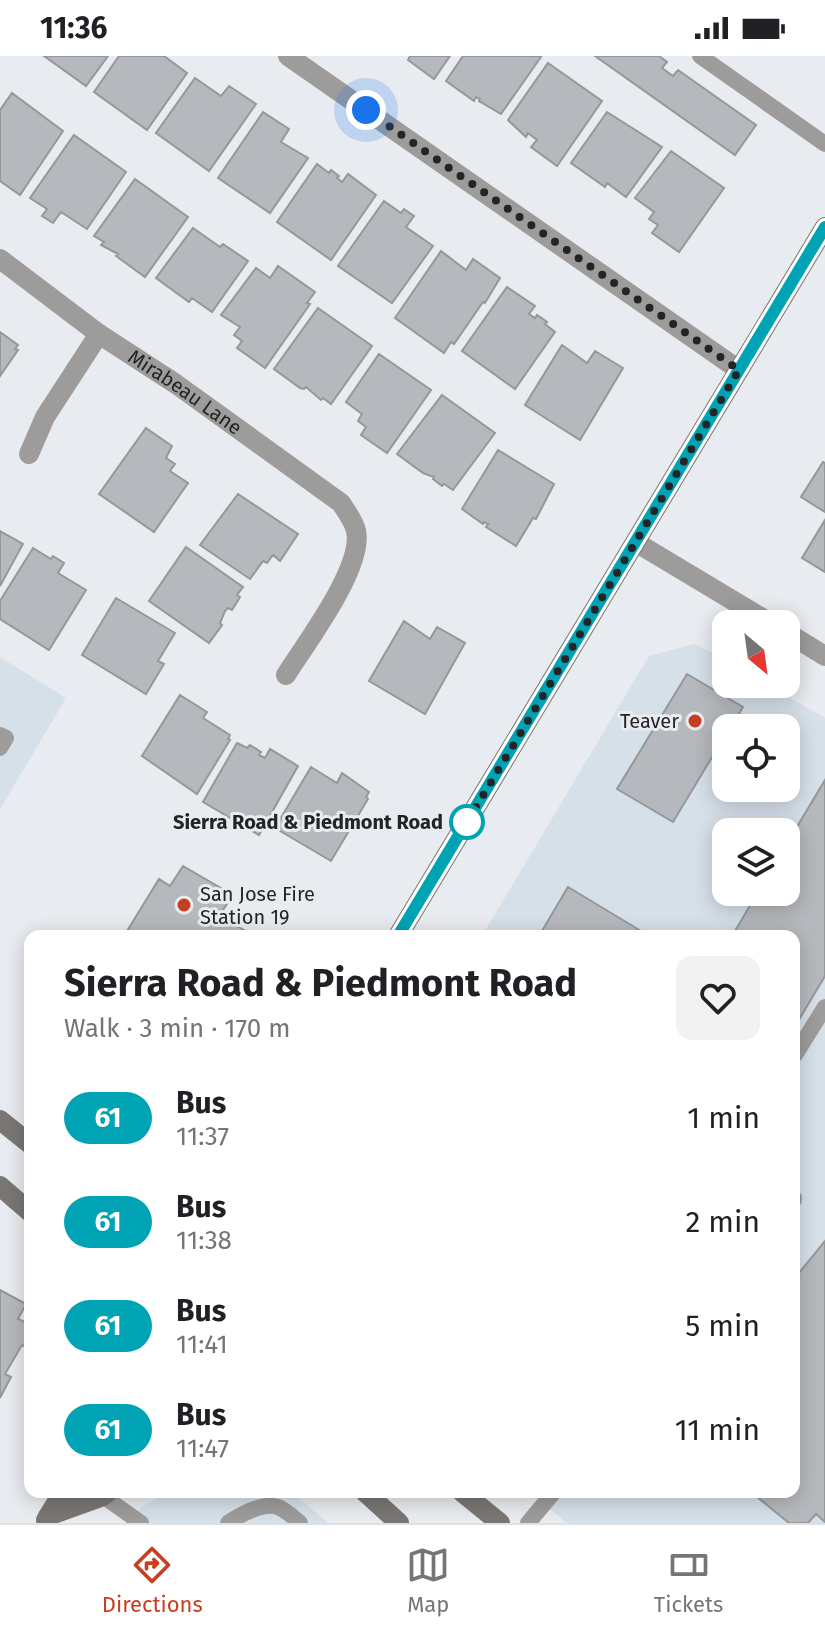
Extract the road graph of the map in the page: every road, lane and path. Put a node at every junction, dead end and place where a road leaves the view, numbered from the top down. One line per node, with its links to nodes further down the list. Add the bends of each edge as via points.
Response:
1 (288, 56): 7 (street)
2 (700, 56): 3 (lane)
3 (825, 144)
4 (825, 227): 7 (street)
5 (0, 259): 6 (street, Mirabeau Lane)
6 (99, 334): 8 (street, via 45,417); 13 (street, Mirabeau Lane, via 341,503 357,535 351,570)
7 (739, 370): 9 (street)
8 (29, 454)
9 (637, 543): 10 (street); 16 (street)
10 (749, 610)
11 (800, 641): 12 (street)
12 (825, 656)
13 (286, 675)
14 (0, 735): 15 (lane, via 6,738)
15 (0, 748)
16 (402, 930)
17 (825, 1007): 18 (lane)
18 (800, 1047)
19 (0, 1120): 20 (street)
20 (24, 1137)
21 (0, 1186): 22 (street)
22 (24, 1207)
23 (59, 1498): 29 (street)
24 (97, 1498): 29 (street)
25 (111, 1498): 30 (lane)
26 (372, 1498): 33 (street)
27 (472, 1498): 34 (street)
28 (549, 1498): 35 (lane)
29 (46, 1520)
30 (141, 1523)
31 (228, 1523): 32 (lane, via 271,1506)
32 (300, 1523)
33 (399, 1523)
34 (500, 1523)
35 (528, 1523)

